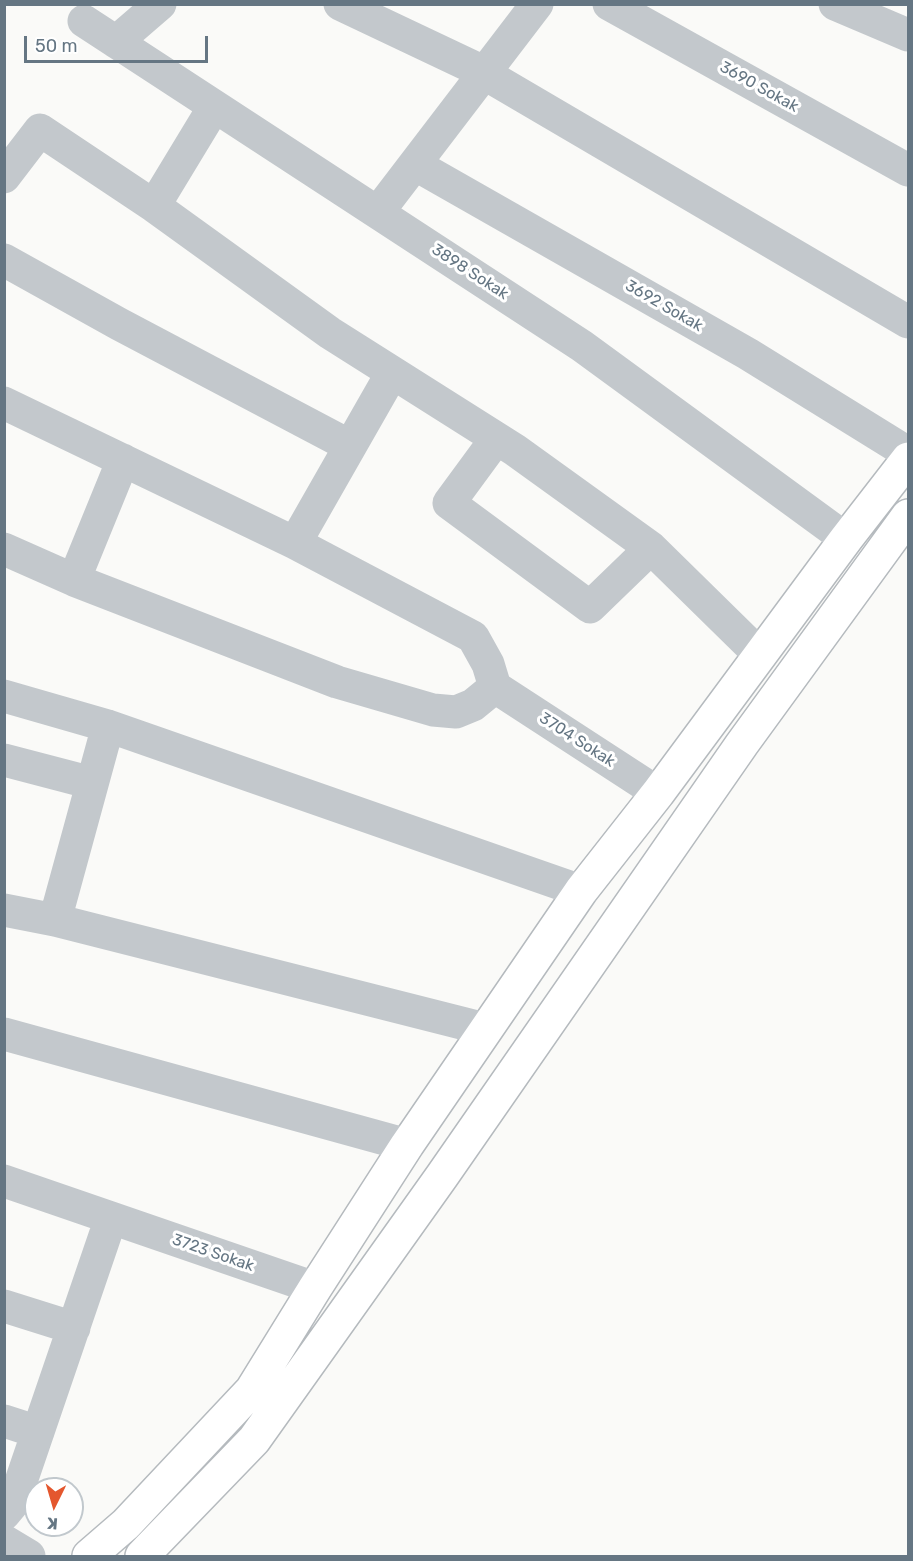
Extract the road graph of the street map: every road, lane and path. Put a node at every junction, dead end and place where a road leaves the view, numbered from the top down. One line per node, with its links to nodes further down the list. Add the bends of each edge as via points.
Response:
1 (160, 4): 8 (street)
2 (340, 4): 9 (street)
3 (537, 4): 9 (street)
4 (609, 4): 12 (street, 3690 Sokak)
5 (835, 4): 7 (street)
6 (84, 21): 8 (street, 3898 Sokak)
7 (909, 35)
8 (116, 42): 10 (street, 3898 Sokak)
9 (484, 74): 11 (street); 17 (street)
10 (214, 107): 14 (street); 15 (street, 3898 Sokak)
11 (416, 165): 15 (street); 22 (street, 3692 Sokak, via 747,354)
12 (909, 170)
13 (4, 177): 14 (street, via 40,130)
14 (154, 206): 18 (street)
15 (378, 212): 26 (street, 3898 Sokak, via 582,346)
16 (4, 260): 21 (street)
17 (909, 322)
18 (392, 373): 20 (street); 21 (street)
19 (4, 403): 24 (street)
20 (496, 439): 28 (street); 28 (street, via 449,503 590,608)
21 (350, 446): 27 (street)
22 (909, 453)
23 (909, 459): 26 (main road)
24 (123, 460): 27 (street); 30 (street)
25 (909, 516): 55 (main road, via 742,744 254,1440)
26 (846, 539): 31 (main road)
27 (295, 543): 32 (street, via 473,637 488,663)
28 (651, 548): 31 (street)
29 (4, 549): 30 (street)
30 (74, 580): 32 (street, via 337,682 433,710 456,712 473,705)
31 (760, 655): 37 (main road)
32 (495, 687): 37 (street, 3704 Sokak)
33 (4, 696): 34 (street)
34 (108, 726): 36 (street); 38 (street)
35 (4, 760): 36 (street)
36 (92, 783): 40 (street)
37 (658, 793): 38 (main road)
38 (582, 891): 41 (main road)
39 (4, 910): 40 (street)
40 (55, 920): 41 (street)
41 (485, 1029): 43 (main road)
42 (4, 1034): 43 (street)
43 (407, 1145): 46 (main road)
44 (4, 1181): 45 (street, 3723 Sokak)
45 (111, 1218): 46 (street, 3723 Sokak); 48 (street)
46 (315, 1288): 54 (main road, via 252,1390 126,1524)
47 (4, 1305): 48 (street)
48 (74, 1328): 50 (street)
49 (4, 1421): 50 (street)
50 (38, 1432): 51 (street, via 14,1502)
51 (4, 1514)
52 (4, 1541): 53 (street)
53 (29, 1557)
54 (89, 1557)
55 (142, 1557)

